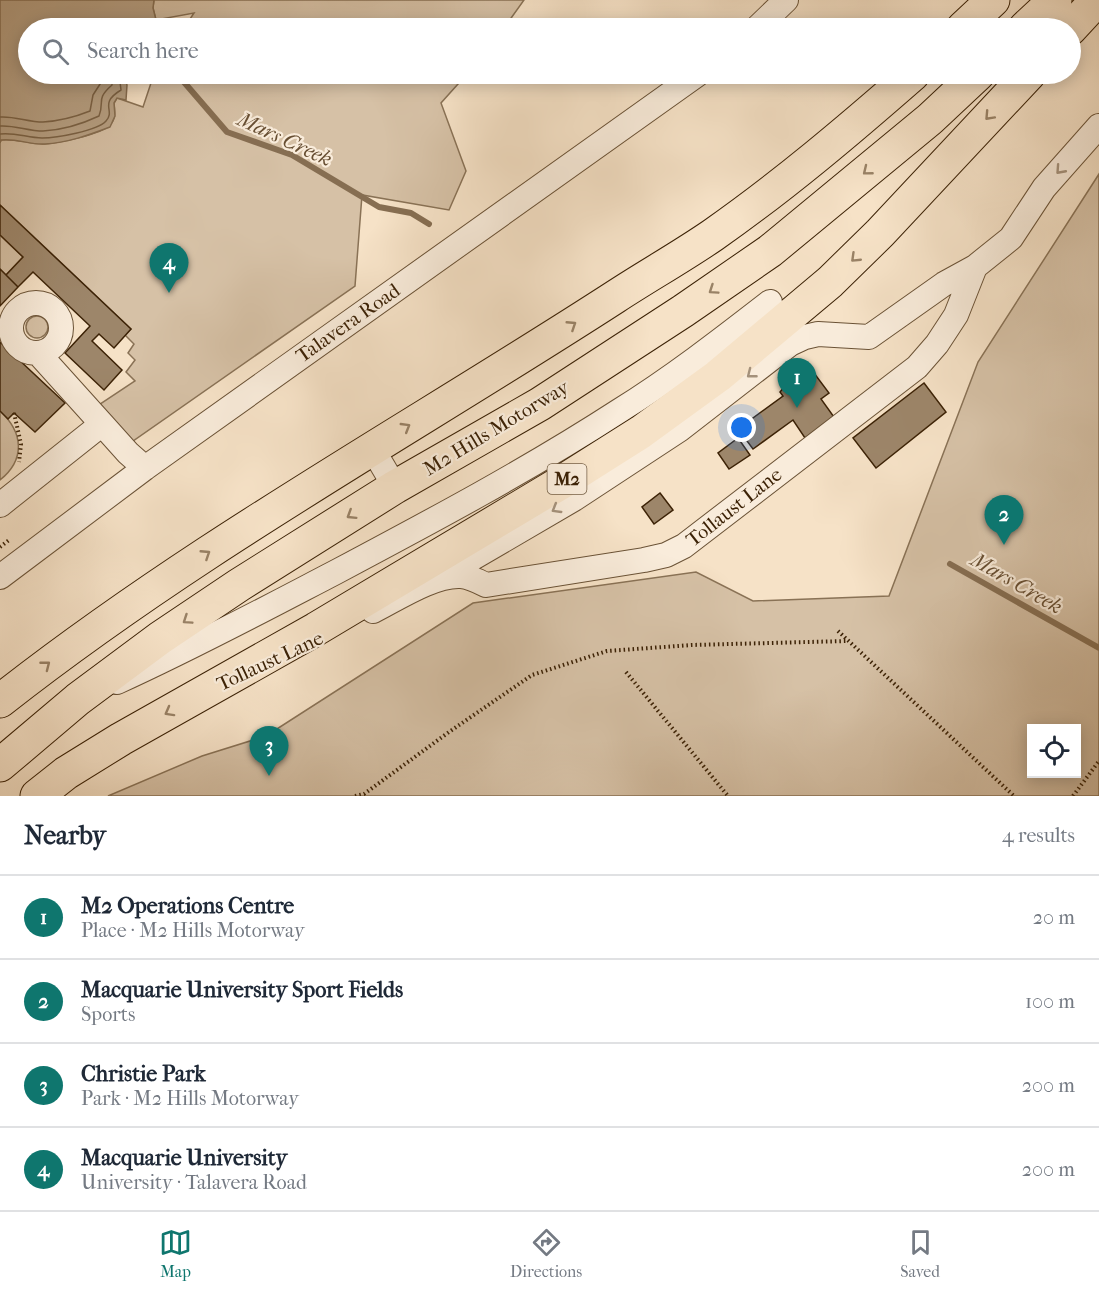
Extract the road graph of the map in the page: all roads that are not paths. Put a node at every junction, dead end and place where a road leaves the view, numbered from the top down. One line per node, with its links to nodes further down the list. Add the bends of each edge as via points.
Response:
1 (786, 0): 5 (street)
2 (993, 0): 6 (highway)
3 (1055, 0): 7 (highway)
4 (1097, 0): 8 (highway)
5 (767, 18)
6 (974, 18)
7 (1036, 18)
8 (1081, 18)
9 (684, 84): 19 (street, Talavera Road)
10 (901, 84): 18 (highway, one-way to 10, via 713,235)
11 (967, 84): 20 (highway, M2 Hills Motorway, one-way to 20, via 770,251 540,404)
12 (1020, 84): 24 (highway, M2, one-way to 24, via 847,265 718,376 641,432 562,482)
13 (1099, 126): 14 (street, Tollaust Lane, one-way to 14, via 1044,188 1011,238)
14 (975, 267): 23 (street, one-way to 23, via 869,337 818,334 790,344 670,436 574,499); 23 (street, Tollaust Lane, via 956,315 916,367 684,546 644,560 529,579 486,585 462,575)
15 (770, 302): 25 (street, via 620,410 433,522 191,648)
16 (38, 353): 17 (street)
17 (102, 424): 19 (street); 21 (street)
18 (372, 448): 20 (street); 26 (highway, one-way to 18, via 68,648 193,562)
19 (145, 468): 22 (street, Talavera Road)
20 (396, 488): 25 (highway, M2 Hills Motorway, one-way to 25, via 239,585)
21 (0, 505)
22 (0, 577)
23 (429, 583): 24 (street, Tollaust Lane, via 292,654)
24 (208, 690): 28 (highway, M2, one-way to 28, via 66,773)
25 (78, 699): 27 (highway, M2 Hills Motorway)
26 (0, 701)
27 (0, 765)
28 (37, 796)

